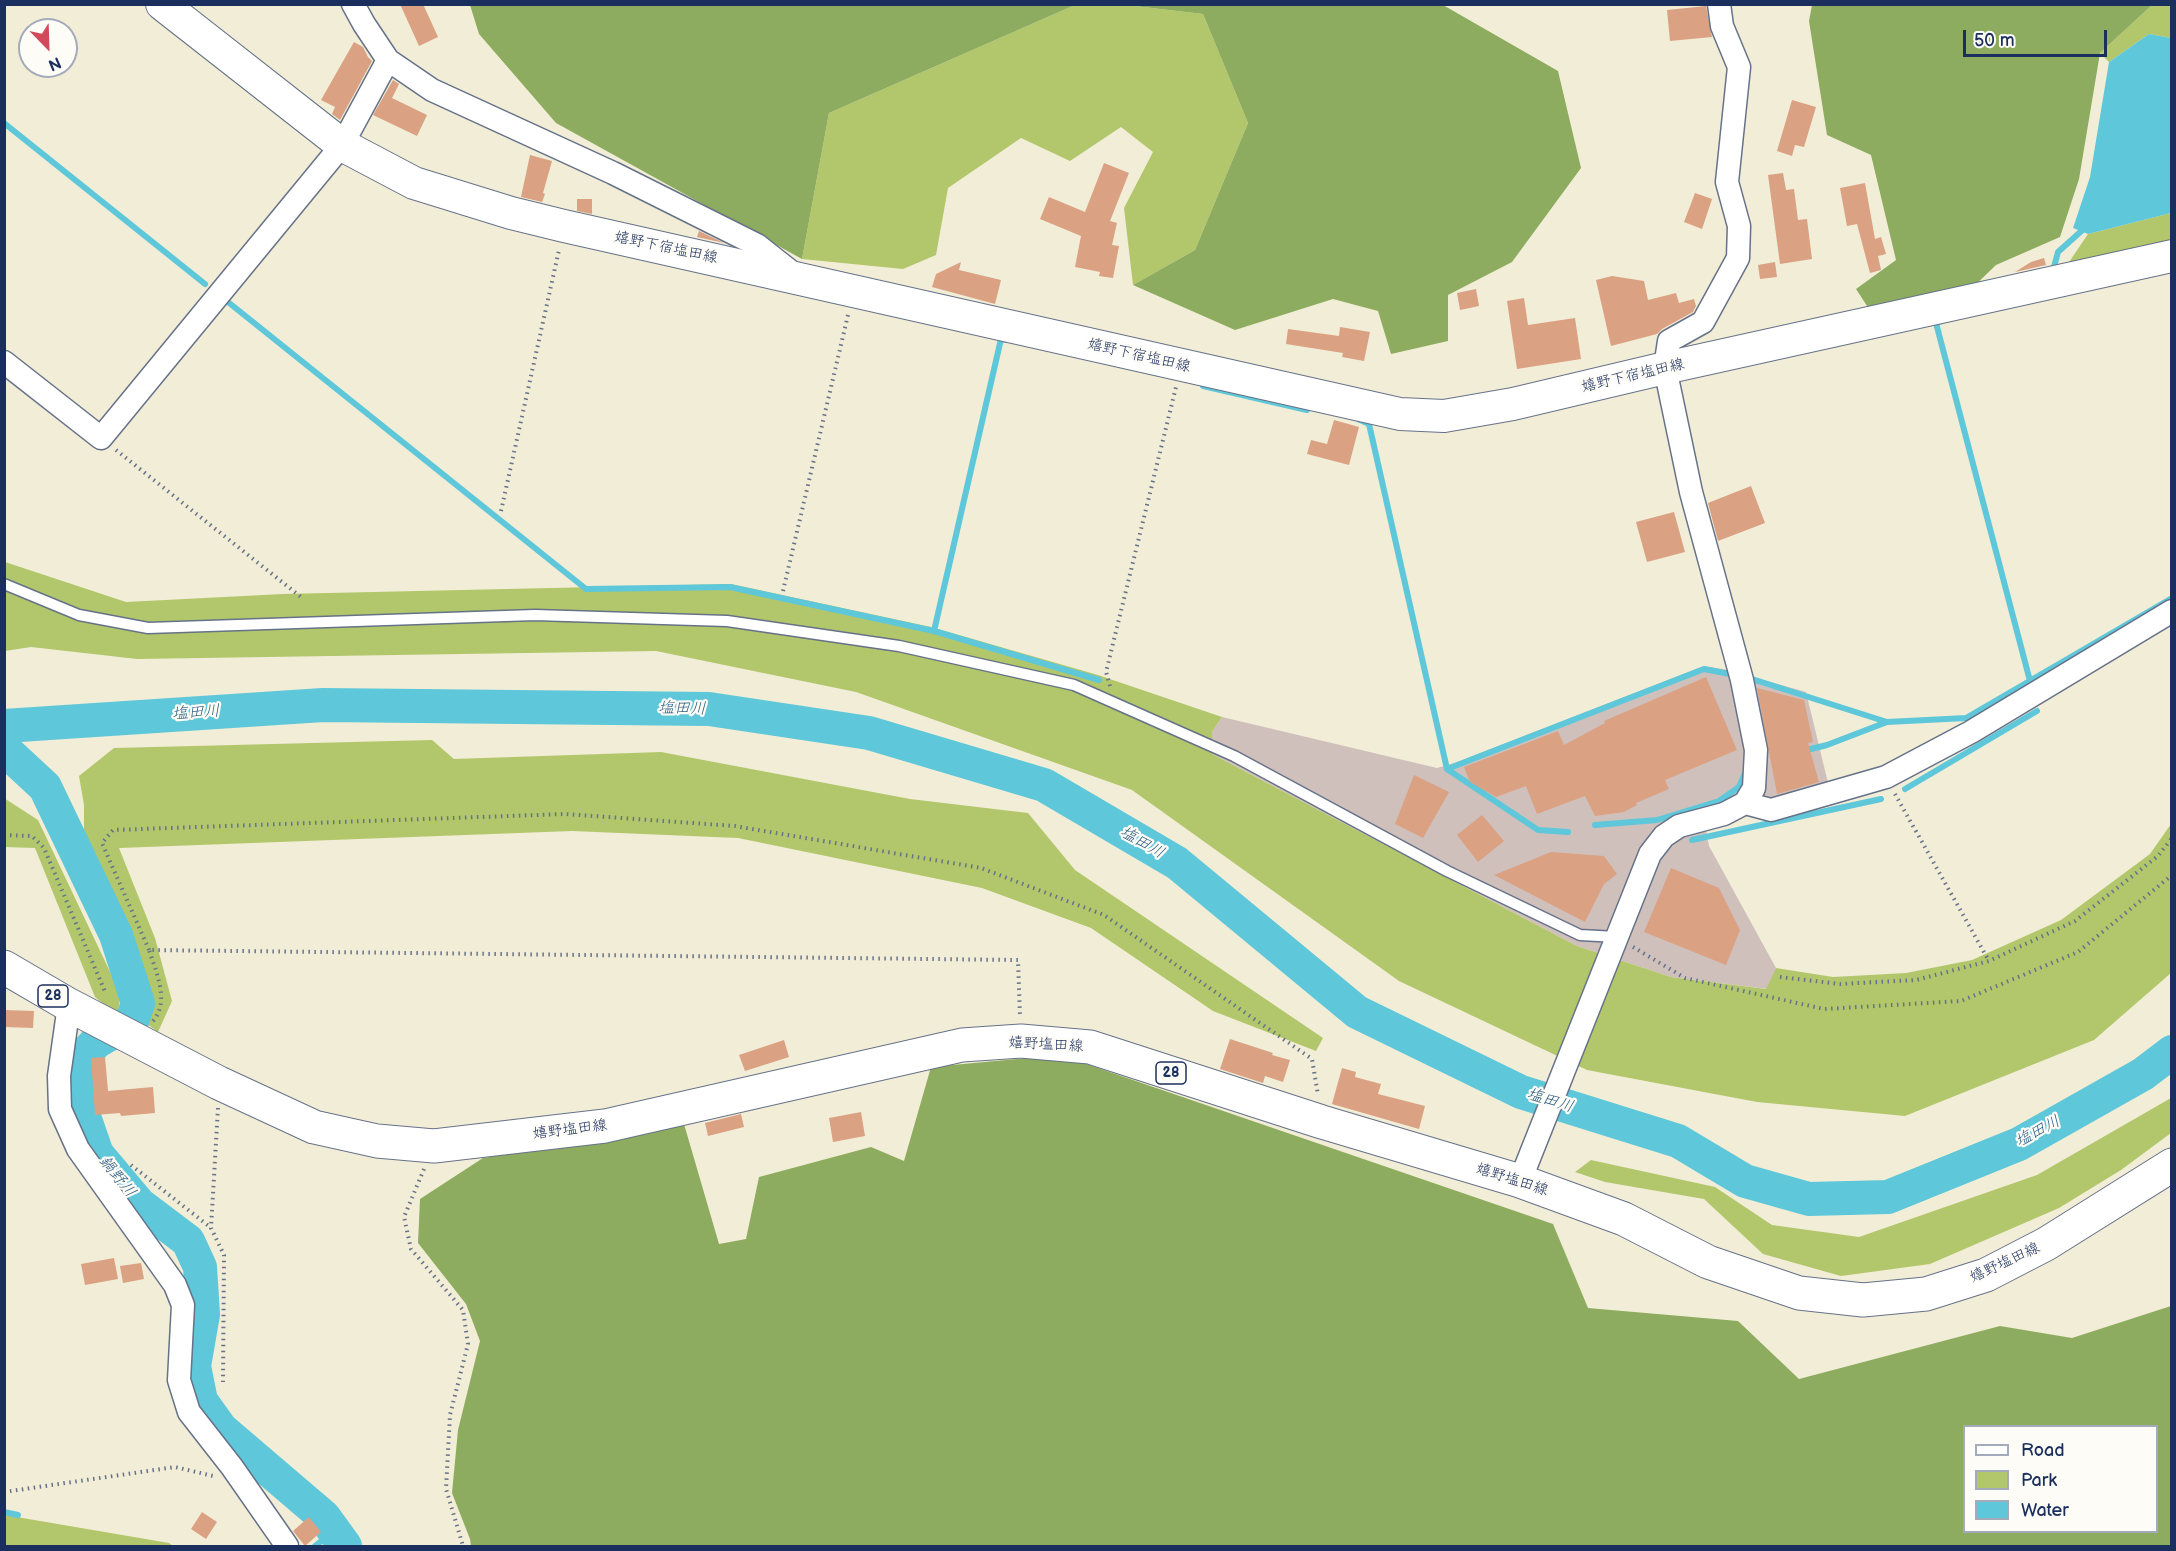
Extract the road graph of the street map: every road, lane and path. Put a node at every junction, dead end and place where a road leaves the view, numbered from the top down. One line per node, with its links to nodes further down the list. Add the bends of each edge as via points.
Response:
1 (162, 4): 5 (main road, 嬉野下宿塩田線)
2 (353, 4): 4 (street)
3 (1719, 4): 12 (street, via 1722,26 1739,67 1727,182 1739,226 1738,258 1703,322 1669,341)
4 (388, 60): 5 (street); 8 (street, via 432,90 614,173 757,245)
5 (342, 145): 6 (main road, 嬉野下宿塩田線, via 414,183); 13 (street)
6 (564, 226): 8 (main road, 嬉野下宿塩田線); 14 (path)
7 (2172, 256): 12 (main road, 嬉野下宿塩田線)
8 (799, 277): 9 (main road, 嬉野下宿塩田線)
9 (854, 291): 11 (main road, 嬉野下宿塩田線); 16 (path)
10 (4, 363): 13 (street)
11 (1181, 365): 12 (main road, 嬉野下宿塩田線, via 1400,414 1444,416); 19 (path, via 1106,672)
12 (1665, 368): 21 (street, via 1691,492 1742,680 1756,750 1754,788)
13 (101, 438): 17 (path)
14 (501, 510)
15 (4, 584): 25 (lane, via 79,615 148,628 535,615 727,621 899,646 1074,685 1234,756 1447,871 1580,935)
16 (783, 591)
17 (301, 597)
18 (2172, 611): 20 (street, via 1971,732)
19 (1111, 688)
20 (1886, 777): 21 (street, via 1771,810); 27 (path)
21 (1745, 803): 25 (street, via 1724,814 1679,826 1664,836 1650,854)
22 (4, 835): 31 (path, via 32,836 44,848 110,1004)
23 (2172, 838): 27 (path, via 2158,856 2075,921)
24 (2172, 875): 25 (path, via 2078,952 1961,1001 1824,1009 1685,978)
25 (1615, 943): 39 (street)
26 (149, 950): 32 (path, via 161,990 157,1016); 33 (path, via 1018,960); 35 (path, via 102,843 113,830 565,814 735,826 981,868 1104,915 1312,1059)
27 (1989, 961): 29 (path, via 1916,980 1840,984)
28 (4, 966): 30 (main road, 嬉野塩田線 / 28)
29 (1780, 976)
30 (69, 1005): 31 (main road, 嬉野塩田線 / 28); 42 (street, via 59,1076 60,1109 78,1149 176,1285 183,1305 178,1380 189,1412)
31 (104, 1023): 32 (main road, 嬉野塩田線 / 28)
32 (136, 1040): 34 (main road, 嬉野塩田線 / 28)
33 (1021, 1041): 35 (main road, 嬉野塩田線 / 28, via 1090,1047); 36 (main road, 嬉野塩田線 / 28, via 962,1045 605,1126)
34 (219, 1083): 36 (main road, 嬉野塩田線 / 28, via 314,1127 377,1141); 40 (path)
35 (1322, 1122): 39 (main road, 嬉野塩田線 / 28)
36 (434, 1146): 44 (path, via 404,1217 411,1249 463,1310 468,1344 450,1415 446,1489)
37 (130, 1165): 40 (path)
38 (2172, 1165): 39 (main road, 嬉野塩田線 / 28, via 2046,1244 1986,1275 1926,1294 1863,1300 1798,1293 1718,1265)
39 (1525, 1169)
40 (211, 1228): 41 (path, via 224,1255)
41 (222, 1382)
42 (232, 1467): 43 (path, via 213,1476 175,1467); 45 (street)
43 (4, 1492)
44 (463, 1545): 46 (path)
45 (287, 1546)
46 (456, 1546)

